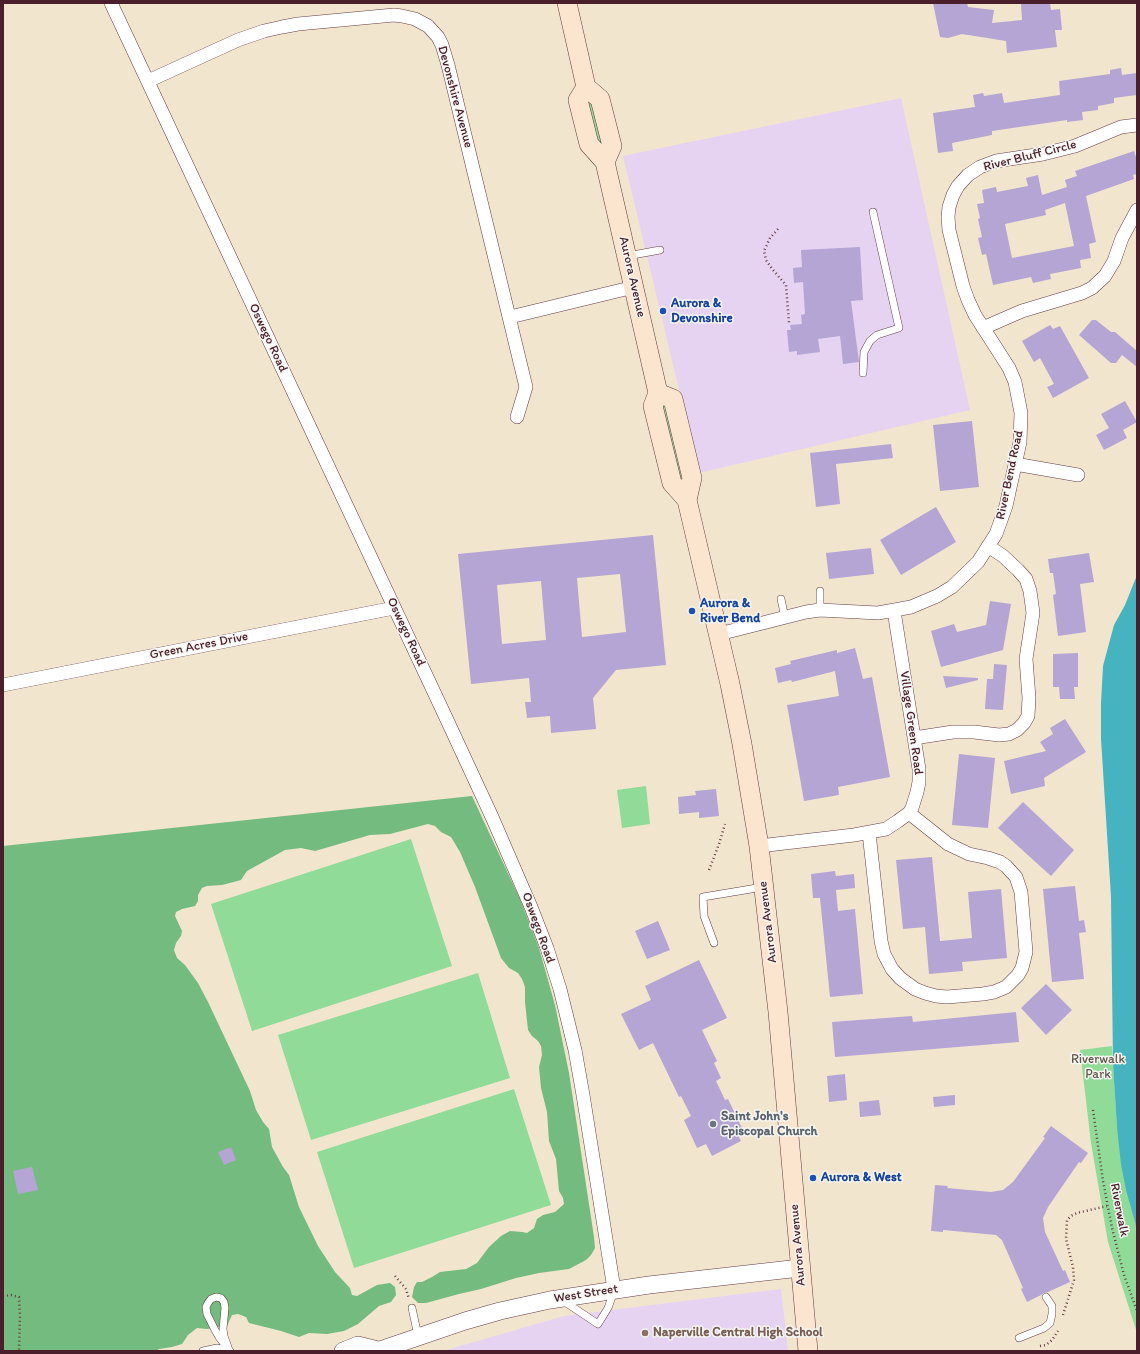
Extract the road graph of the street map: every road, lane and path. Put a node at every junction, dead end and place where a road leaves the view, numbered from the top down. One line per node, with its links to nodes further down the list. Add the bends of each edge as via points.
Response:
1 (111, 3): 3 (street, Oswego Road)
2 (566, 3): 9 (main road, Aurora Avenue, via 586,87 600,99 612,146 605,162)
3 (148, 81): 12 (street, Devonshire Avenue, via 238,40 282,27 394,16 415,19 428,26 438,37 448,65); 22 (street, Oswego Road)
4 (1137, 125): 10 (street, River Bluff Circle, via 1121,127 1075,146 996,162 980,167 968,175 958,186 949,207 949,230)
5 (1137, 210): 14 (street, via 1122,238 1114,261 1105,276 1092,288 1022,311)
6 (873, 212): 15 (lane, via 899,328 876,335 870,341 864,352)
7 (778, 229): 13 (path, via 764,250 766,260 786,285)
8 (660, 250): 9 (lane)
9 (627, 256): 11 (main road, Aurora Avenue)
10 (957, 263): 14 (street, River Bend Road, via 968,300)
11 (634, 287): 12 (street); 26 (main road, Aurora Avenue, via 658,393 653,406 672,483 687,500)
12 (510, 317): 16 (street, Devonshire Avenue, via 526,387)
13 (790, 323)
14 (984, 328): 17 (street, River Bend Road, via 1009,368 1018,397 1021,427)
15 (863, 373)
16 (517, 416)
17 (1015, 464): 18 (street); 19 (street, River Bend Road, via 1002,520)
18 (1078, 475)
19 (988, 546): 24 (street, River Bend Road, via 978,562 952,587 911,607); 28 (street, via 1018,570 1026,579 1030,591 1033,613 1026,659 1028,716 1024,723 1009,734 953,732)
20 (820, 591): 23 (lane)
21 (781, 599): 25 (lane)
22 (394, 608): 27 (street, Green Acres Drive); 40 (street, Oswego Road, via 518,876 549,955 575,1050)
23 (820, 610): 24 (street, River Bend Road, via 878,613); 25 (street, River Bend Road)
24 (894, 611): 28 (street, Village Green Road)
25 (785, 618): 26 (street, River Bend Road)
26 (719, 634): 32 (main road, Aurora Avenue, via 742,744)
27 (3, 685)
28 (914, 738): 29 (street, Village Green Road, via 919,782)
29 (909, 813): 31 (street, via 886,830); 31 (street, via 948,844 969,854 1000,862 1016,877 1022,892 1026,952 1022,968 1006,987 994,992 936,996 925,994 910,986 892,970 884,954 881,940)
30 (725, 824): 33 (path)
31 (869, 833): 32 (street)
32 (759, 846): 34 (main road, Aurora Avenue)
33 (709, 870)
34 (764, 887): 35 (lane, via 703,897 704,916); 38 (main road, Aurora Avenue)
35 (714, 943)
36 (1093, 1110): 37 (path, Riverwalk)
37 (1107, 1206): 45 (path, Riverwalk, via 1119,1256); 46 (path, via 1077,1213 1067,1220 1066,1239 1074,1280)
38 (800, 1268): 40 (street, West Street); 56 (main road, Aurora Avenue)
39 (395, 1276): 44 (path, via 406,1289)
40 (614, 1289): 43 (street, West Street); 43 (lane, via 608,1308 598,1324)
41 (3, 1296): 53 (path, via 19,1297)
42 (1046, 1297): 48 (lane, via 1052,1306 1050,1322 1044,1328)
43 (560, 1299): 49 (street, West Street, via 500,1311)
44 (412, 1308): 49 (lane)
45 (1137, 1311)
46 (1062, 1320)
47 (1058, 1329): 50 (path, via 1046,1345)
48 (1019, 1338)
49 (410, 1343): 52 (street, West Street)
50 (1040, 1346)
51 (229, 1350): 51 (lane, via 207,1314 208,1303 216,1297 221,1298 226,1308 223,1329); 54 (lane, via 217,1348)
52 (378, 1350): 55 (street, West Street, via 358,1345)
53 (19, 1351)
54 (203, 1351)
55 (343, 1351)
56 (808, 1351)

